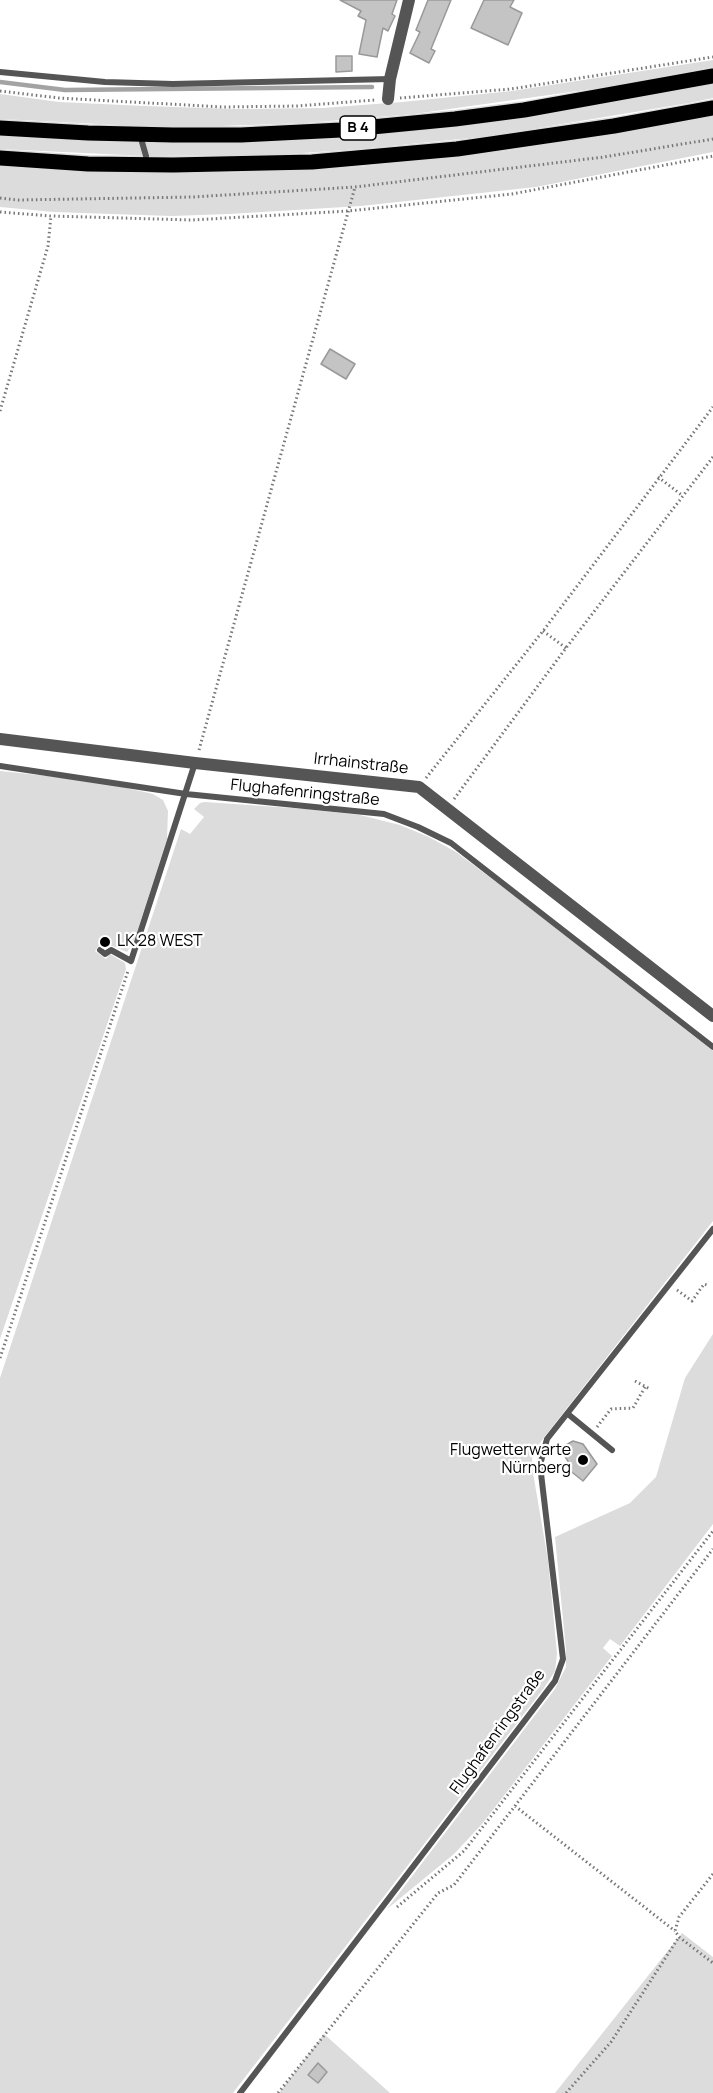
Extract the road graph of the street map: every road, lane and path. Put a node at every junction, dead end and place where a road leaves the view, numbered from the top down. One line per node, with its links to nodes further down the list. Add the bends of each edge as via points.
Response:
1 (409, 0): 5 (street)
2 (713, 57): 7 (path, via 511,89)
3 (0, 72): 5 (lane, via 173,84)
4 (713, 76): 9 (main road, B 4, via 533,108 341,130 173,135)
5 (390, 79): 7 (street)
6 (0, 91): 7 (path, via 223,107)
7 (388, 99)
8 (713, 108): 14 (main road, B 4, via 457,149 312,162 88,164)
9 (0, 128)
10 (713, 139): 15 (path, via 604,157)
11 (142, 142): 12 (lane)
12 (146, 156)
13 (713, 156): 18 (path, via 512,194)
14 (0, 158)
15 (355, 187): 16 (path, via 192,197); 18 (path)
16 (0, 198)
17 (0, 212): 19 (path)
18 (348, 212): 19 (path, via 192,220); 28 (path)
19 (51, 216): 21 (path, via 48,246)
20 (713, 407): 23 (path)
21 (0, 411)
22 (713, 457): 24 (path)
23 (658, 477): 24 (path); 25 (path)
24 (683, 496): 26 (path)
25 (543, 631): 26 (path); 30 (path)
26 (566, 648): 32 (path)
27 (0, 739): 28 (street, Irrhainstraße)
28 (195, 763): 30 (street, Irrhainstraße); 31 (lane)
29 (0, 766): 31 (lane, Flughafenringstraße)
30 (419, 787): 32 (street, Irrhainstraße)
31 (186, 794): 34 (lane); 36 (lane, Flughafenringstraße, via 384,814 451,843)
32 (448, 808): 35 (street, Irrhainstraße)
33 (99, 950): 34 (lane, via 105,954 111,950)
34 (131, 961): 40 (path)
35 (713, 1016)
36 (713, 1047)
37 (713, 1229): 38 (lane, Flughafenringstraße)
38 (670, 1285): 39 (path, via 692,1301 704,1284); 44 (lane, Flughafenringstraße)
39 (707, 1286)
40 (0, 1358)
41 (635, 1381): 42 (path)
42 (645, 1387): 43 (path); 45 (path, via 633,1408 611,1409)
43 (650, 1389)
44 (568, 1414): 45 (lane); 55 (lane, Flughafenringstraße, via 547,1439 540,1465 563,1659 555,1681)
45 (592, 1434): 46 (lane)
46 (612, 1450)
47 (713, 1531): 51 (path, via 464,1851)
48 (713, 1549): 49 (path)
49 (515, 1806): 52 (path); 56 (path, via 454,1885 438,1893)
50 (713, 1874): 52 (path, via 679,1917)
51 (395, 1909)
52 (675, 1931): 53 (path)
53 (679, 1937): 54 (path); 57 (path, via 611,2042)
54 (713, 1963)
55 (240, 2093)
56 (278, 2093)
57 (566, 2093)

